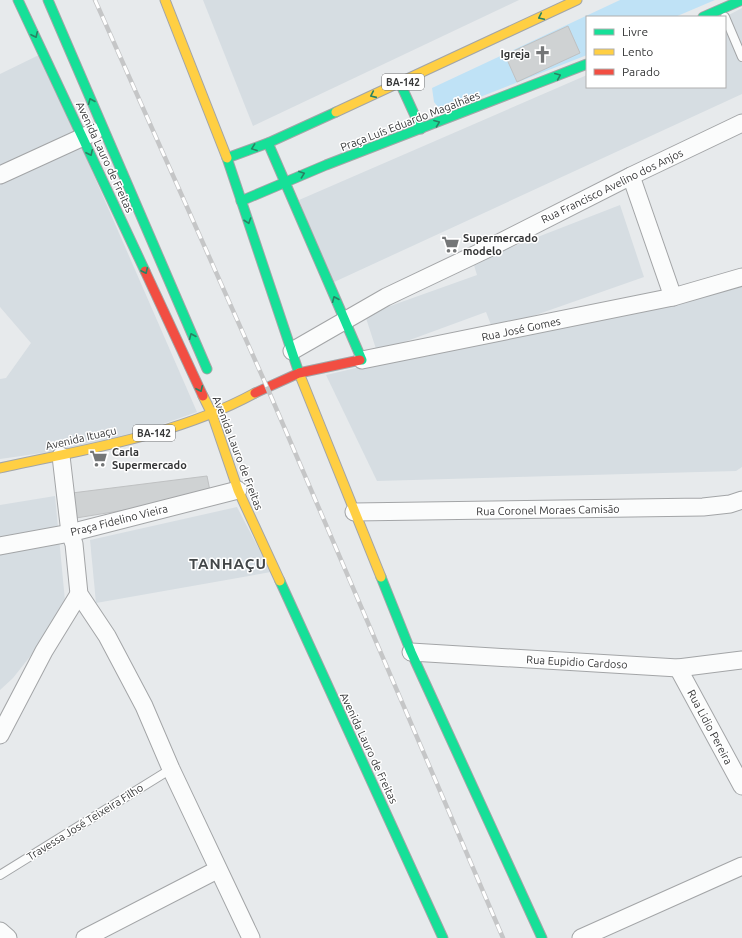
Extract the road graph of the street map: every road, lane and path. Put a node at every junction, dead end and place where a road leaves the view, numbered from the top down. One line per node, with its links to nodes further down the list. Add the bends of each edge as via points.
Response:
1 (18, 0): 15 (main road, Avenida Lauro de Freitas, one-way to 15)
2 (48, 0): 13 (main road, Avenida Lauro de Freitas, one-way to 2)
3 (165, 0): 17 (main road)
4 (577, 0): 11 (main road, BA-142, one-way to 11)
5 (742, 0): 6 (main road)
6 (724, 15): 7 (main road)
7 (714, 16)
8 (726, 20): 9 (lane)
9 (742, 57)
10 (586, 64): 14 (main road, Praça Luís Eduardo Magalhães, one-way to 10, via 532,88)
11 (400, 83): 14 (main road); 16 (main road, BA-142, one-way to 16)
12 (742, 123): 19 (street, Rua Francisco Avelino dos Anjos)
13 (103, 128): 15 (street); 28 (main road, Avenida Lauro de Freitas, one-way to 13)
14 (421, 129): 20 (main road, Praça Luís Eduardo Magalhães, one-way to 14)
15 (82, 138): 18 (street); 29 (main road, Avenida Lauro de Freitas, one-way to 29)
16 (268, 143): 17 (main road, BA-142, one-way to 17); 20 (main road)
17 (227, 158): 21 (main road)
18 (0, 175)
19 (631, 176): 23 (street); 24 (street, Rua Francisco Avelino dos Anjos, via 386,297)
20 (284, 181): 21 (main road, Praça Luís Eduardo Magalhães); 24 (main road, one-way to 20)
21 (241, 200): 25 (main road, one-way to 25)
22 (742, 277): 23 (street, Rua José Gomes)
23 (673, 297): 26 (street, Rua José Gomes)
24 (344, 321): 25 (street, Rua Francisco Avelino dos Anjos); 26 (main road)
25 (292, 351): 27 (main road)
26 (362, 360): 27 (main road, Rua José Gomes)
27 (300, 373): 29 (main road, Avenida Ituaçu / BA-142, via 223,406); 34 (main road)
28 (212, 381)
29 (212, 414): 30 (main road, Avenida Ituaçu / BA-142, via 143,437); 32 (main road, Avenida Lauro de Freitas)
30 (61, 456): 31 (main road, Avenida Ituaçu / BA-142); 35 (street)
31 (0, 468)
32 (238, 490): 35 (street, Praça Fidelino Vieira); 52 (main road, Avenida Lauro de Freitas)
33 (742, 500): 34 (street, Rua Coronel Moraes Camisão, via 703,507)
34 (354, 512): 38 (main road)
35 (70, 532): 36 (street, Praça Fidelino Vieira); 37 (street, via 74,544)
36 (0, 546)
37 (79, 594): 41 (street); 43 (street, via 107,636)
38 (411, 652): 40 (street, Rua Eupidio Cardoso); 53 (main road)
39 (742, 660): 40 (street, Rua Eupidio Cardoso)
40 (678, 668): 44 (street, Rua Lidio Pereira)
41 (6, 714): 42 (street)
42 (0, 735)
43 (171, 769): 46 (street); 47 (lane, Travessa José Teixeira Filho)
44 (742, 786)
45 (742, 866): 54 (street)
46 (218, 870): 50 (street); 51 (street)
47 (0, 875)
48 (0, 931): 49 (street)
49 (8, 938)
50 (85, 938)
51 (251, 938)
52 (442, 938)
53 (542, 938)
54 (581, 938)

